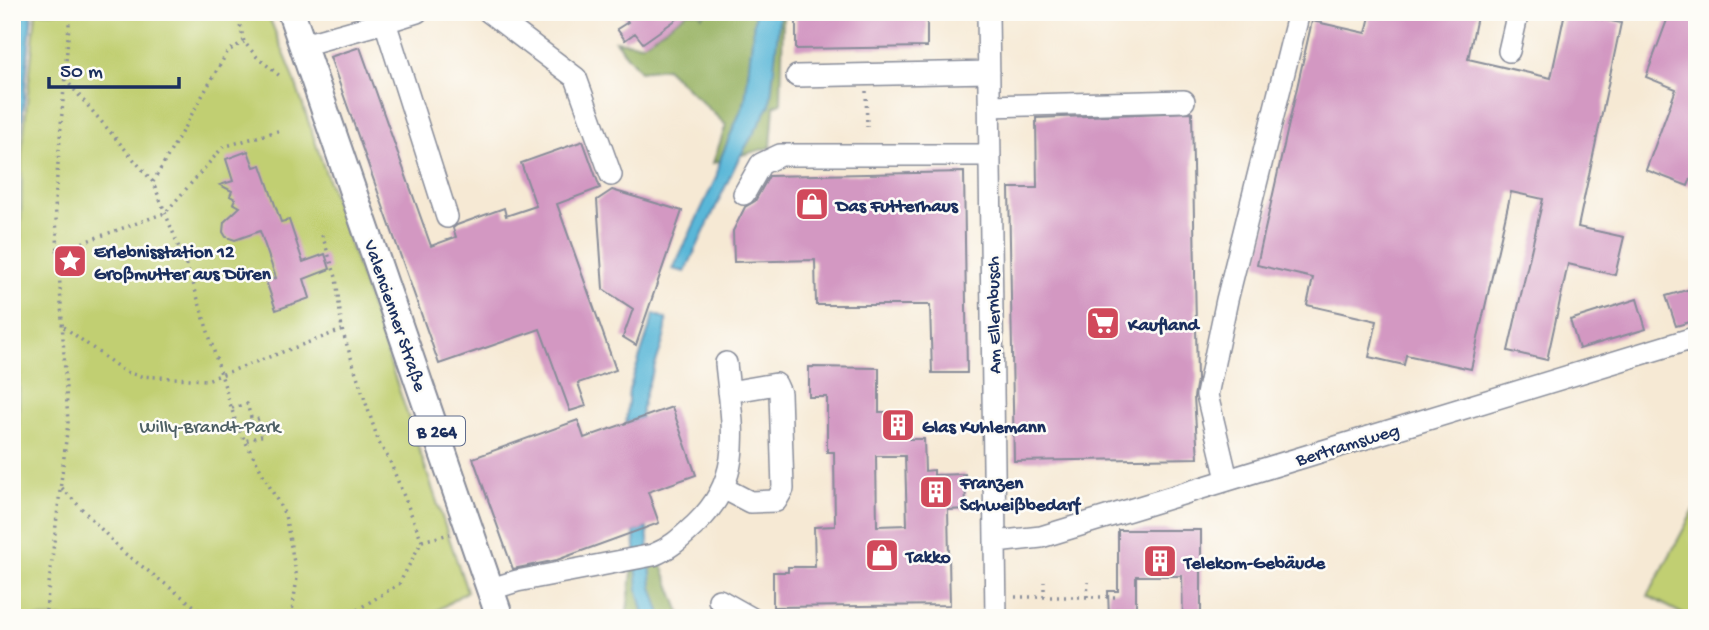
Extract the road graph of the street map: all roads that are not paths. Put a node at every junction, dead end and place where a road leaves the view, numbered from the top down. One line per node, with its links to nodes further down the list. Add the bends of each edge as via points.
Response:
1 (291, 12): 8 (main road, Valencienner Straße / B 264)
2 (417, 12): 7 (street)
3 (489, 12): 14 (street, via 576,78)
4 (988, 12): 11 (street, Am Ellernbusch)
5 (1299, 12): 20 (street, via 1207,394)
6 (1518, 12): 9 (street)
7 (386, 22): 8 (street); 16 (street)
8 (303, 45): 23 (main road, Valencienner Straße / B 264)
9 (1509, 51)
10 (797, 76): 11 (street)
11 (989, 90): 12 (street, via 1145,90 1146,102); 13 (street, Am Ellernbusch)
12 (1184, 101)
13 (988, 155): 15 (street, via 780,155 761,164); 22 (street, Am Ellernbusch)
14 (611, 175)
15 (744, 194)
16 (447, 217)
17 (1697, 337): 20 (street, Bertramsweg)
18 (726, 363): 19 (street)
19 (729, 392): 21 (street, via 732,466); 21 (street, via 776,384 783,489 776,501 750,502)
20 (1227, 479): 22 (street, Bertramsweg, via 1041,537)
21 (725, 489): 23 (street, via 713,509 670,548)
22 (996, 542): 25 (street, Am Ellernbusch)
23 (491, 589): 26 (main road, Valencienner Straße / B 264)
24 (719, 600): 27 (street)
25 (995, 607)
26 (500, 618)
27 (751, 618)

